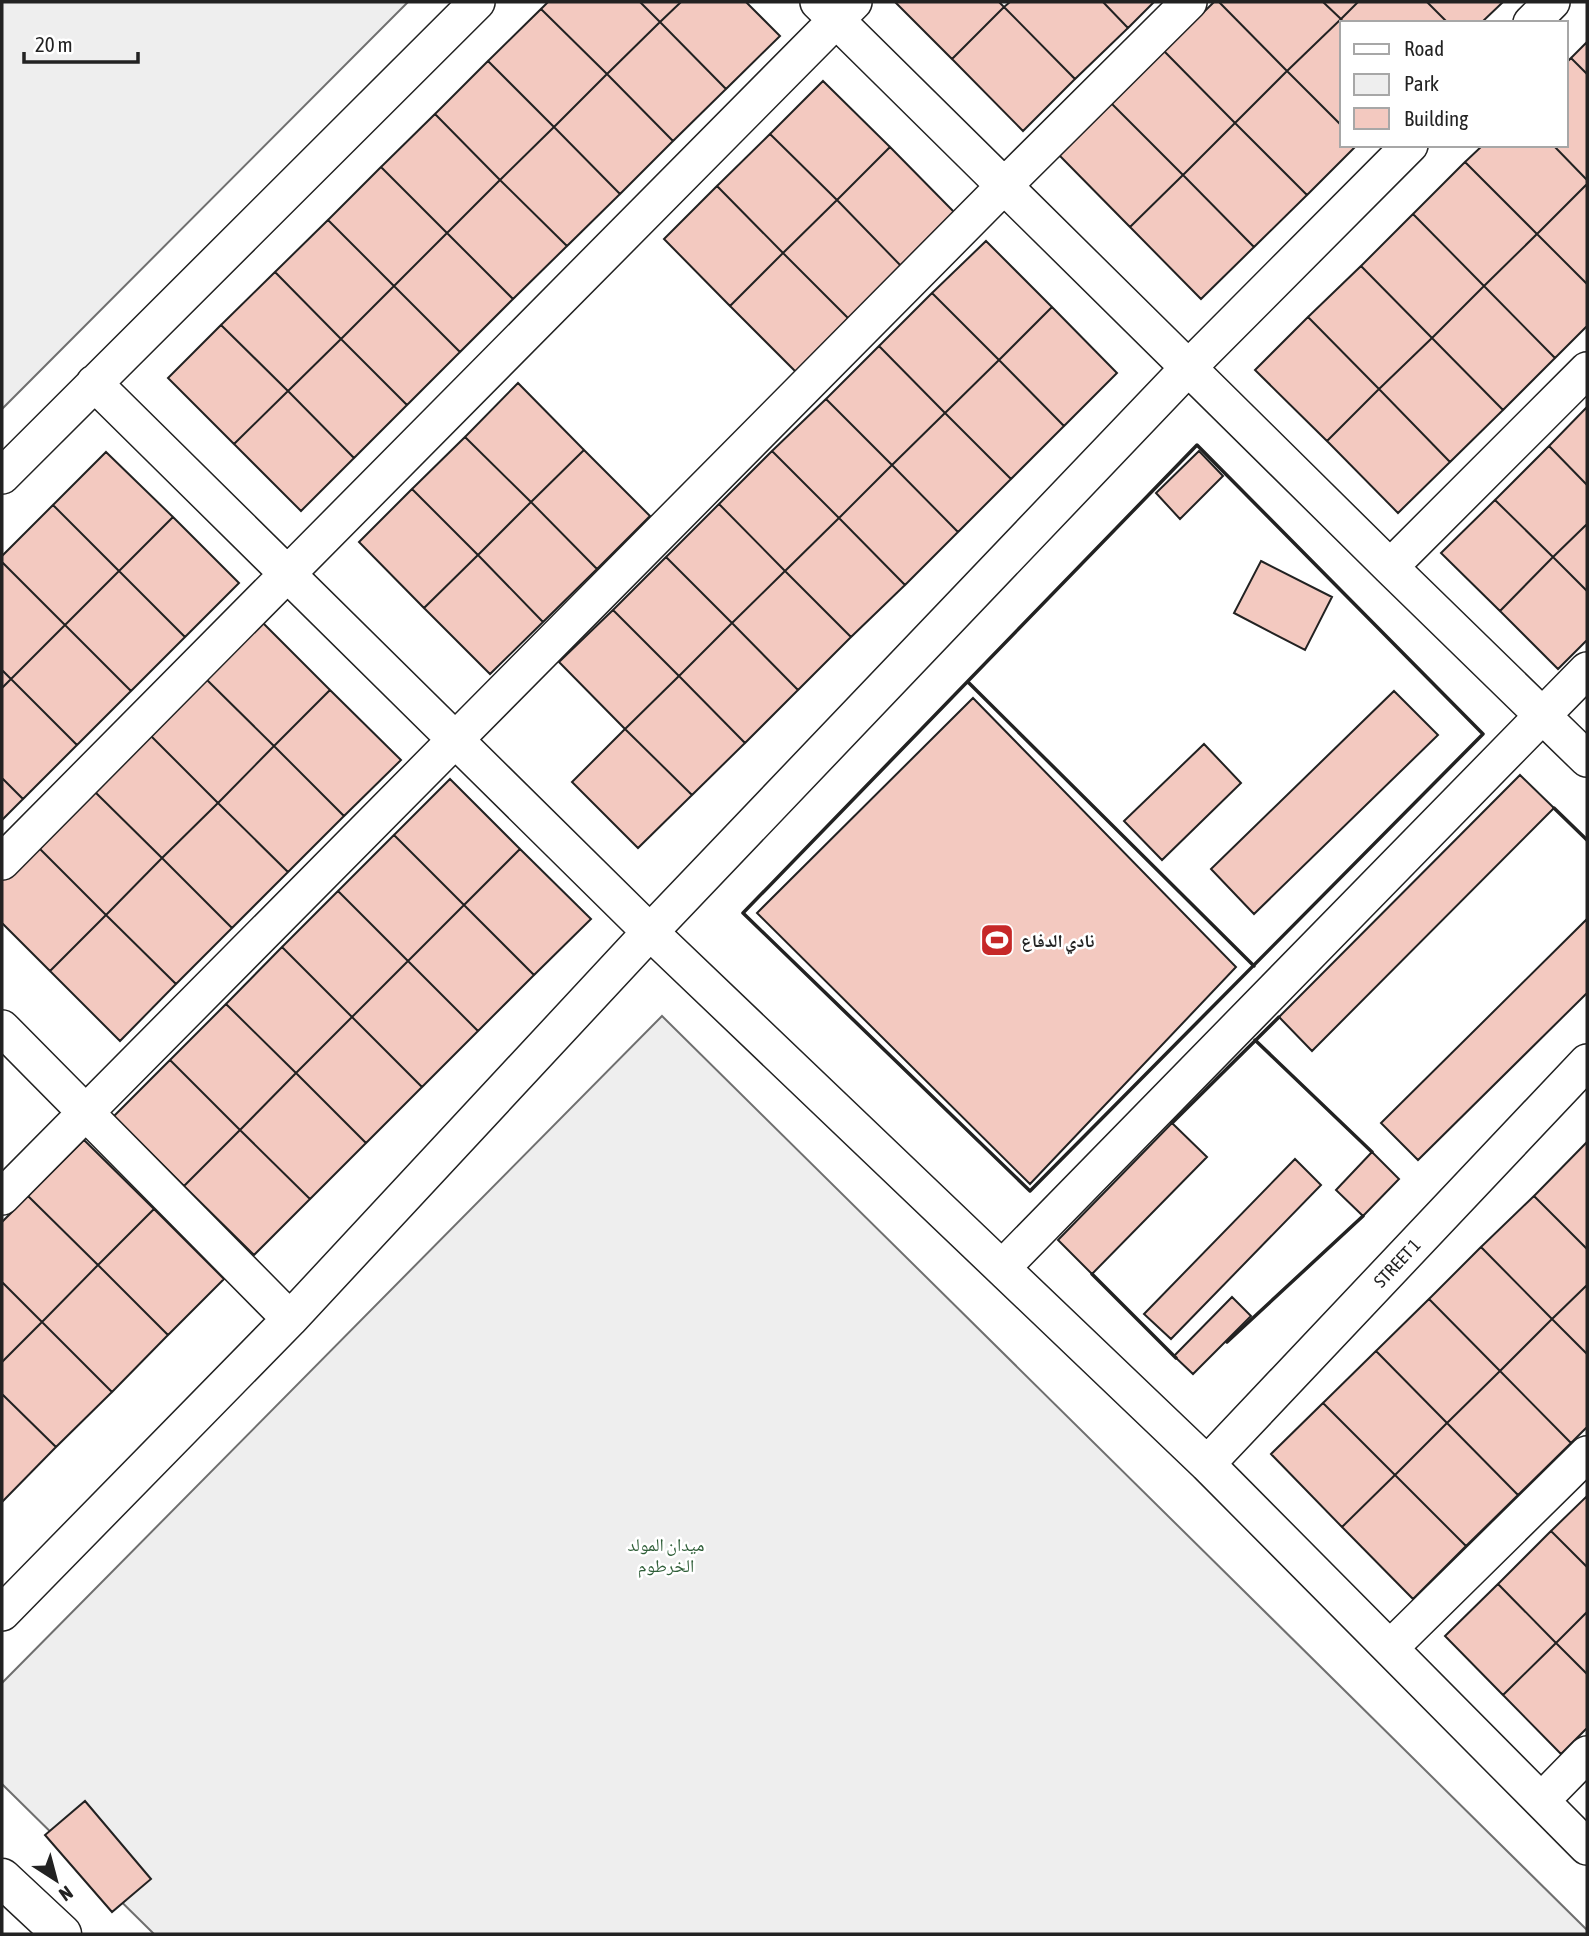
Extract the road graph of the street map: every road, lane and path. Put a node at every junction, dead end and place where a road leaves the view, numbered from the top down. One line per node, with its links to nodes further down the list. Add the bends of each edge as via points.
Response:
1 (477, 2): 10 (street)
2 (1189, 2): 7 (street)
3 (1552, 2): 5 (street)
4 (836, 8): 7 (street); 13 (street)
5 (1533, 21)
6 (1408, 147): 8 (street)
7 (1004, 186): 8 (street); 16 (street)
8 (1189, 367): 12 (street); 19 (street)
9 (1587, 370): 12 (street)
10 (94, 383): 11 (street); 13 (street)
11 (2, 476)
12 (1390, 567): 15 (street)
13 (287, 573): 16 (street); 18 (street)
14 (1587, 670): 15 (street)
15 (1543, 715): 17 (street); 24 (street)
16 (454, 739): 19 (street); 22 (street)
17 (1587, 759)
18 (2, 862)
19 (650, 932): 24 (street); 25 (street)
20 (2, 1028): 22 (street)
21 (1587, 1062): 27 (street, STREET 1)
22 (86, 1112): 23 (street); 25 (street)
23 (2, 1197)
24 (1002, 1268): 27 (street)
25 (290, 1319): 28 (street)
26 (1587, 1454): 29 (street)
27 (1207, 1464): 29 (street)
28 (2, 1613)
29 (1390, 1648): 31 (street)
30 (1587, 1754): 31 (street)
31 (1542, 1800): 32 (street)
32 (1587, 1847)
33 (2, 1878): 34 (street)
34 (62, 1934)

